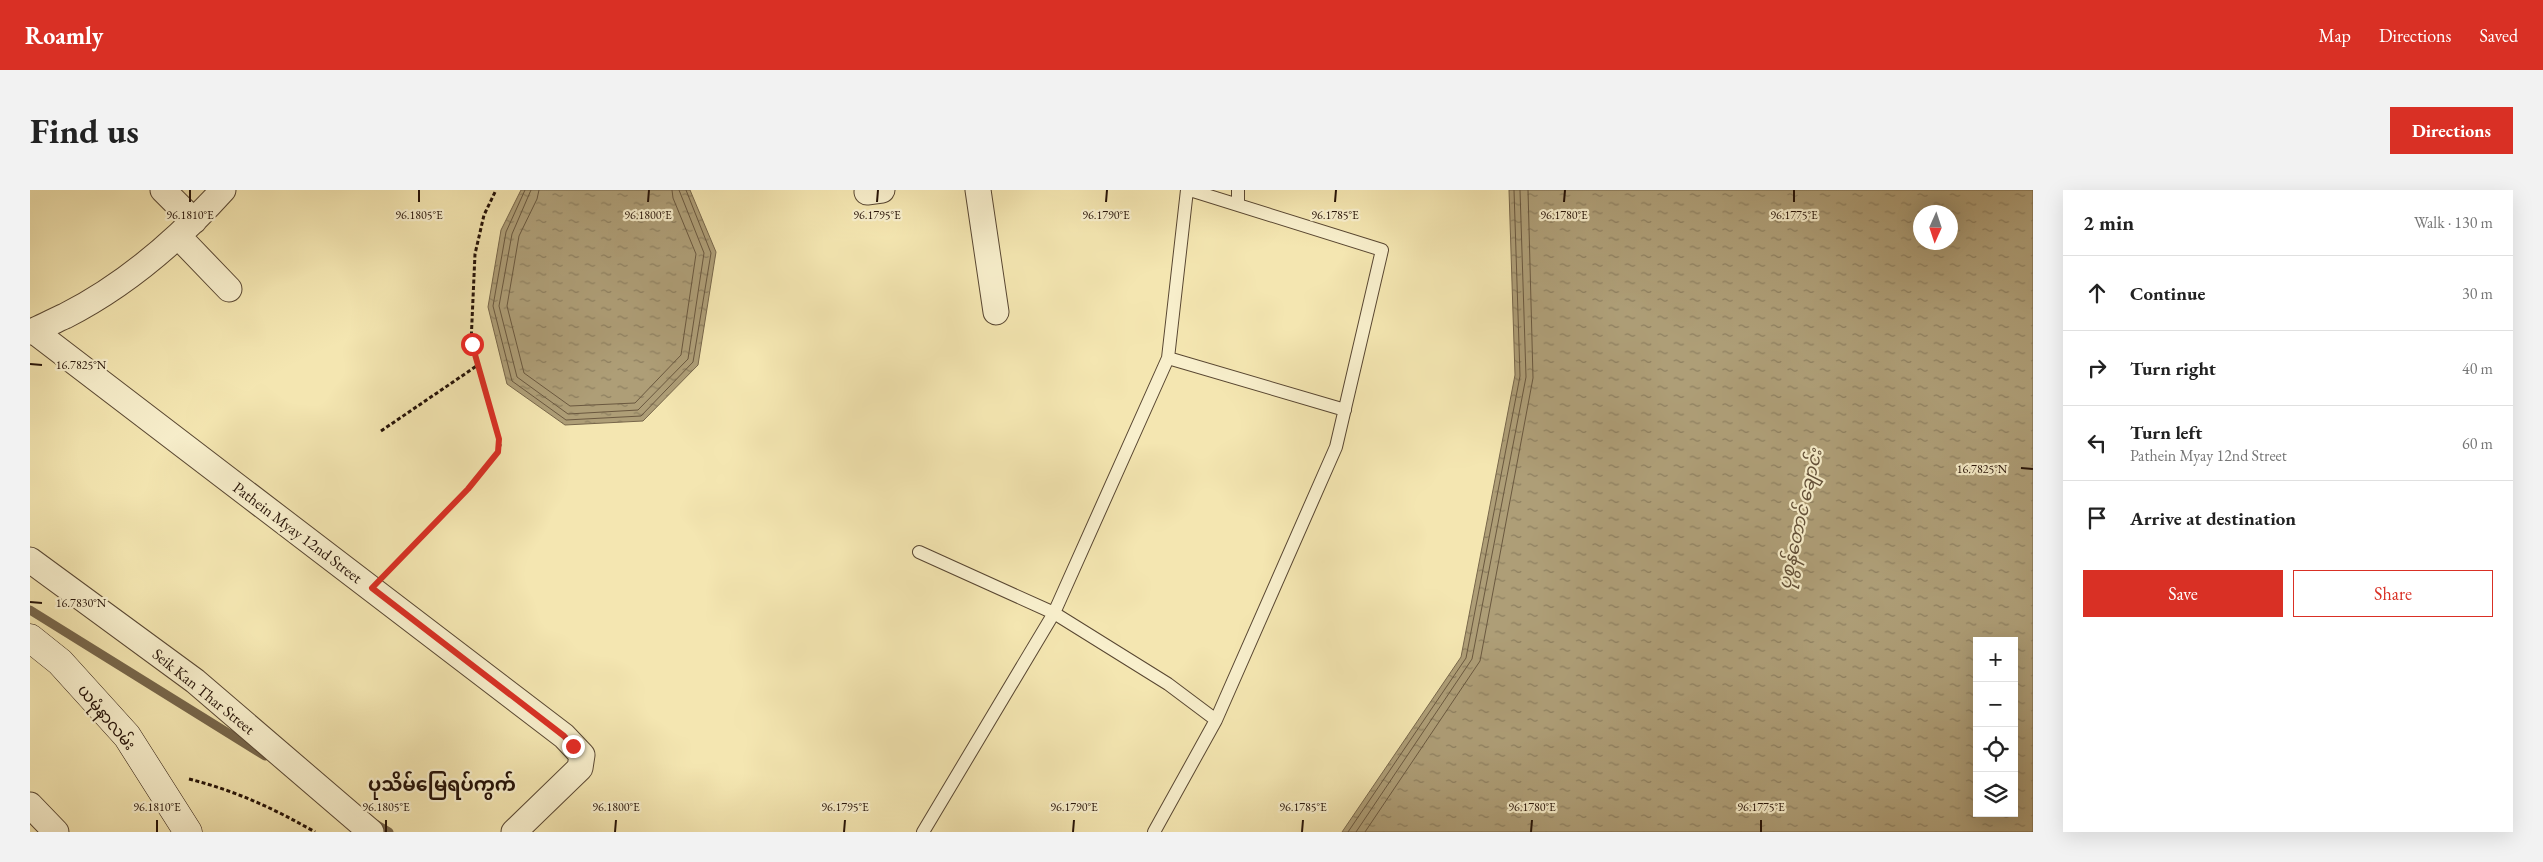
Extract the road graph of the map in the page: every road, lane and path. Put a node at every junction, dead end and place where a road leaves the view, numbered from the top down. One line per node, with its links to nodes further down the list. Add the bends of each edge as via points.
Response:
1 (163, 190): 8 (street)
2 (222, 190): 8 (street)
3 (496, 190): 13 (path, via 484,215 475,254 472,344)
4 (978, 190): 10 (street)
5 (1189, 190): 7 (lane); 12 (lane)
6 (1238, 190): 7 (lane)
7 (1238, 205): 14 (lane, via 1382,250)
8 (186, 229): 9 (street); 11 (street, via 91,303)
9 (229, 289)
10 (996, 312)
11 (32, 331): 18 (street, Pathein Myay 12nd Street)
12 (1168, 358): 14 (lane); 19 (lane)
13 (478, 365): 15 (path); 18 (path, via 499,439 498,452 468,489)
14 (1346, 410): 21 (lane, via 1336,447)
15 (381, 432)
16 (919, 552): 19 (lane)
17 (30, 560): 27 (street, Seik Kan Thar Street, via 195,681)
18 (372, 588): 28 (street, Pathein Myay 12nd Street, via 564,736 582,755 580,768)
19 (1054, 613): 21 (lane, via 1168,684); 29 (lane)
20 (30, 638): 22 (main road, ယမုံနာလမ်း, via 60,662 127,736)
21 (1216, 720): 30 (lane)
22 (148, 768): 25 (main road, ယမုံနာလမ်း); 26 (path, via 226,789 272,807)
23 (30, 805): 24 (street)
24 (56, 832)
25 (188, 832)
26 (315, 832)
27 (371, 832)
28 (514, 832)
29 (923, 832)
30 (1154, 832)

